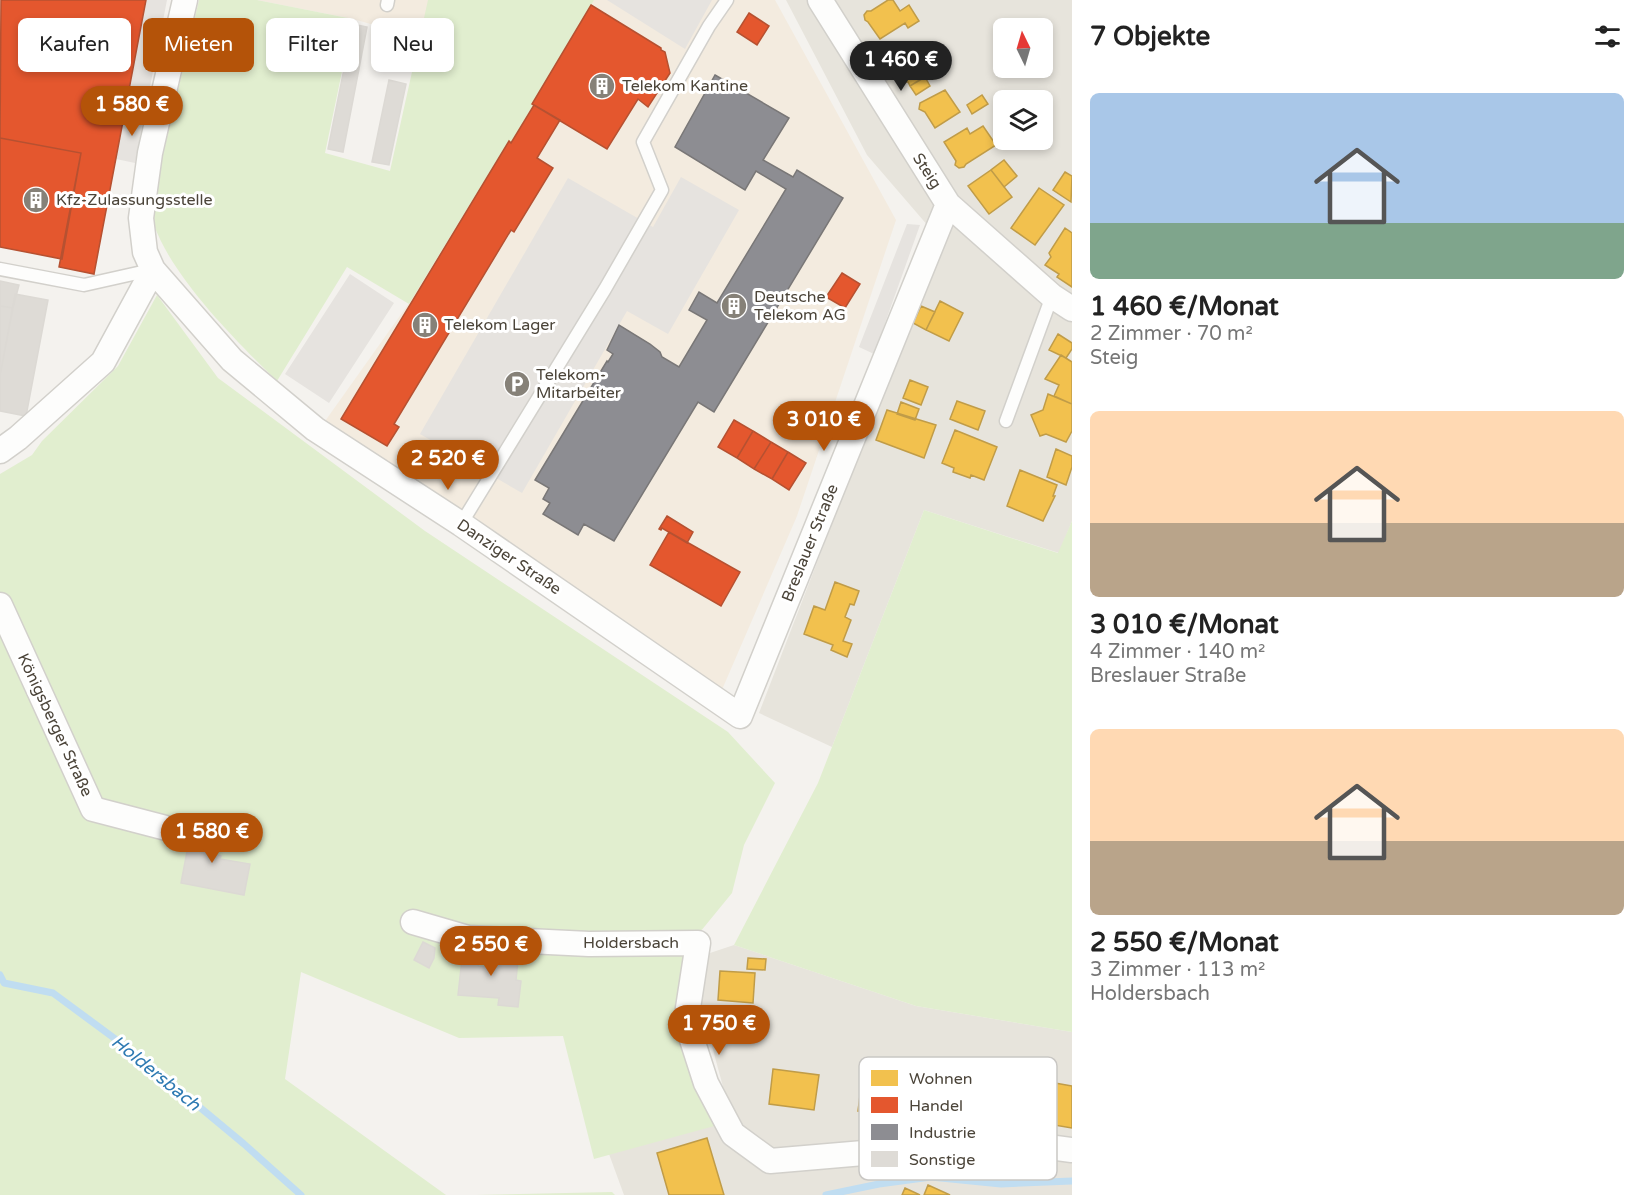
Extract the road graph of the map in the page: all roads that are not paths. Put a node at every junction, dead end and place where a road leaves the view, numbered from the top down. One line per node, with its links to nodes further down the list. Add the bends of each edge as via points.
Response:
1 (185, 0): 6 (street, via 150,153 141,218 145,252)
2 (727, 0): 11 (lane, via 643,142 662,190)
3 (820, 0): 4 (street, Steig)
4 (948, 204): 7 (street, Steig); 13 (street, Breslauer Straße)
5 (0, 269): 6 (lane, via 84,285)
6 (153, 270): 10 (street, via 103,362); 11 (street, Danziger Straße, via 232,360 291,410)
7 (1052, 296): 8 (street, Steig); 9 (lane)
8 (1072, 309)
9 (1006, 421)
10 (0, 451)
11 (461, 524): 13 (street, Danziger Straße)
12 (0, 605): 14 (street, Königsberger Straße, via 93,809)
13 (740, 716)
14 (166, 828)
15 (413, 922): 18 (street, Holdersbach, via 468,938 698,944 686,1021 706,1083 733,1134 770,1161)
16 (1057, 1148): 17 (street, Holdersbach)
17 (1072, 1150)
18 (859, 1154)

